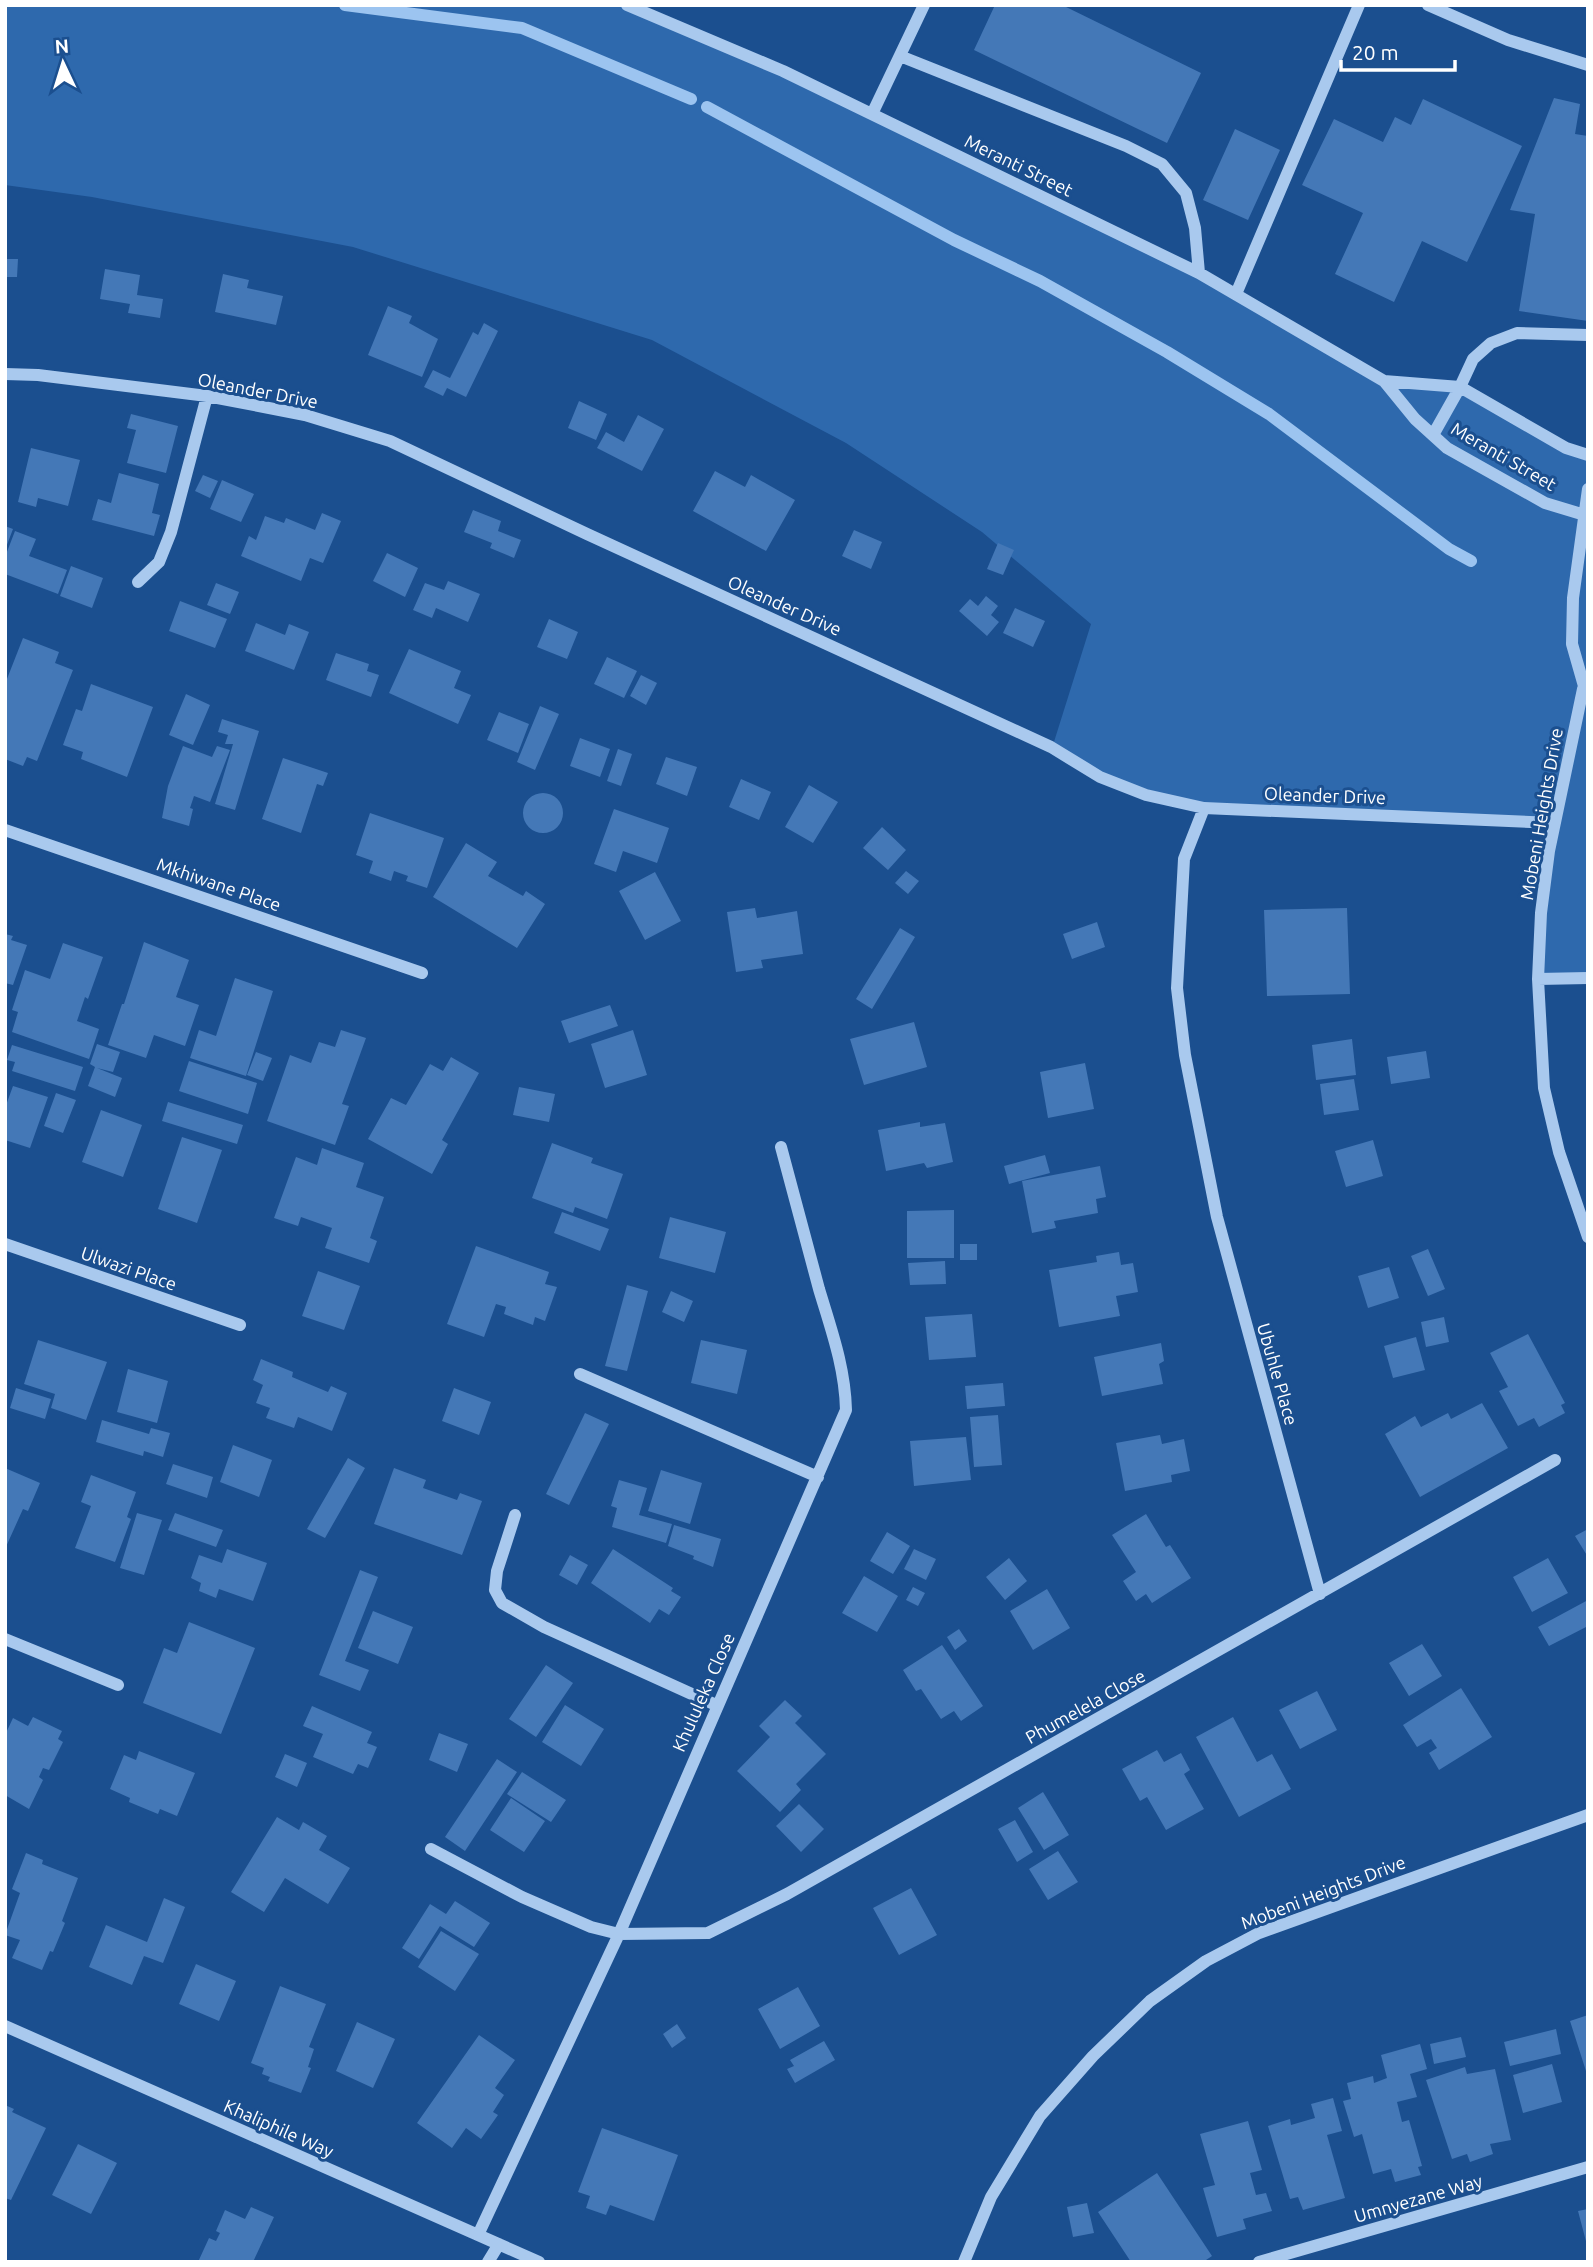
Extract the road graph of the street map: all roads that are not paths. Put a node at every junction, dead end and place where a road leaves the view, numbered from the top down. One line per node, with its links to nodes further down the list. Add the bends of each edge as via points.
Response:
1 (627, 5): 7 (street, Meranti Street)
2 (924, 5): 5 (street)
3 (1359, 5): 9 (street)
4 (1428, 5): 6 (street, via 1508,40)
5 (900, 56): 7 (street); 8 (street, via 1162,164 1186,193)
6 (1588, 65)
7 (872, 114): 8 (street, Meranti Street)
8 (1199, 273): 9 (street, Meranti Street)
9 (1236, 294): 12 (street, Meranti Street)
10 (1588, 335): 13 (street, via 1517,333 1491,343 1473,359)
11 (5, 374): 14 (street, Oleander Drive)
12 (1384, 381): 13 (street, Meranti Street); 15 (street, Meranti Street)
13 (1460, 387): 15 (street); 16 (street, Meranti Street, via 1566,448)
14 (207, 396): 19 (street, via 171,532 159,562); 21 (street, Oleander Drive, via 305,415 390,441 1051,747 1100,778 1146,795)
15 (1433, 435): 18 (street, Meranti Street, via 1447,448 1545,503)
16 (1588, 455)
17 (1588, 489): 18 (street, Mobeni Heights Drive)
18 (1586, 515): 20 (street, Mobeni Heights Drive, via 1573,598 1572,644)
19 (138, 582)
20 (1586, 682): 22 (street, Mobeni Heights Drive)
21 (1204, 808): 22 (street, Oleander Drive); 35 (street, Ubuhle Place, via 1184,859 1177,988 1185,1055 1223,1242)
22 (1555, 823): 26 (street, Mobeni Heights Drive, via 1541,913)
23 (5, 830): 24 (street, Mkhiwane Place)
24 (422, 973)
25 (1588, 978): 26 (street)
26 (1538, 979): 28 (street, Mobeni Heights Drive, via 1544,1088 1559,1152)
27 (781, 1147): 33 (street, Khululeka Close, via 846,1392 846,1410)
28 (1588, 1237)
29 (5, 1244): 30 (street, Ulwazi Place)
30 (240, 1325)
31 (580, 1374): 33 (street)
32 (1555, 1460): 35 (street, Phumelela Close)
33 (818, 1476): 38 (street, Khululeka Close)
34 (515, 1515): 38 (street, via 497,1571 495,1590 502,1603 544,1627)
35 (1320, 1594): 41 (street, Phumelela Close, via 730,1924 708,1933)
36 (5, 1639): 37 (street)
37 (118, 1685)
38 (716, 1705): 41 (street, Khululeka Close)
39 (1588, 1815): 48 (street, Mobeni Heights Drive, via 1272,1928 1206,1961 1150,2001 1040,2116 991,2196)
40 (431, 1849): 41 (street, Phumelela Close, via 522,1897)
41 (618, 1934): 44 (street, Khululeka Close)
42 (5, 2026): 44 (street, Khaliphile Way)
43 (1588, 2167): 49 (street, Umnyezane Way)
44 (478, 2235): 45 (street, Khaliphile Way)
45 (499, 2244): 46 (street); 47 (street, Khaliphile Way)
46 (488, 2262)
47 (539, 2262)
48 (964, 2262)
49 (1259, 2262)

